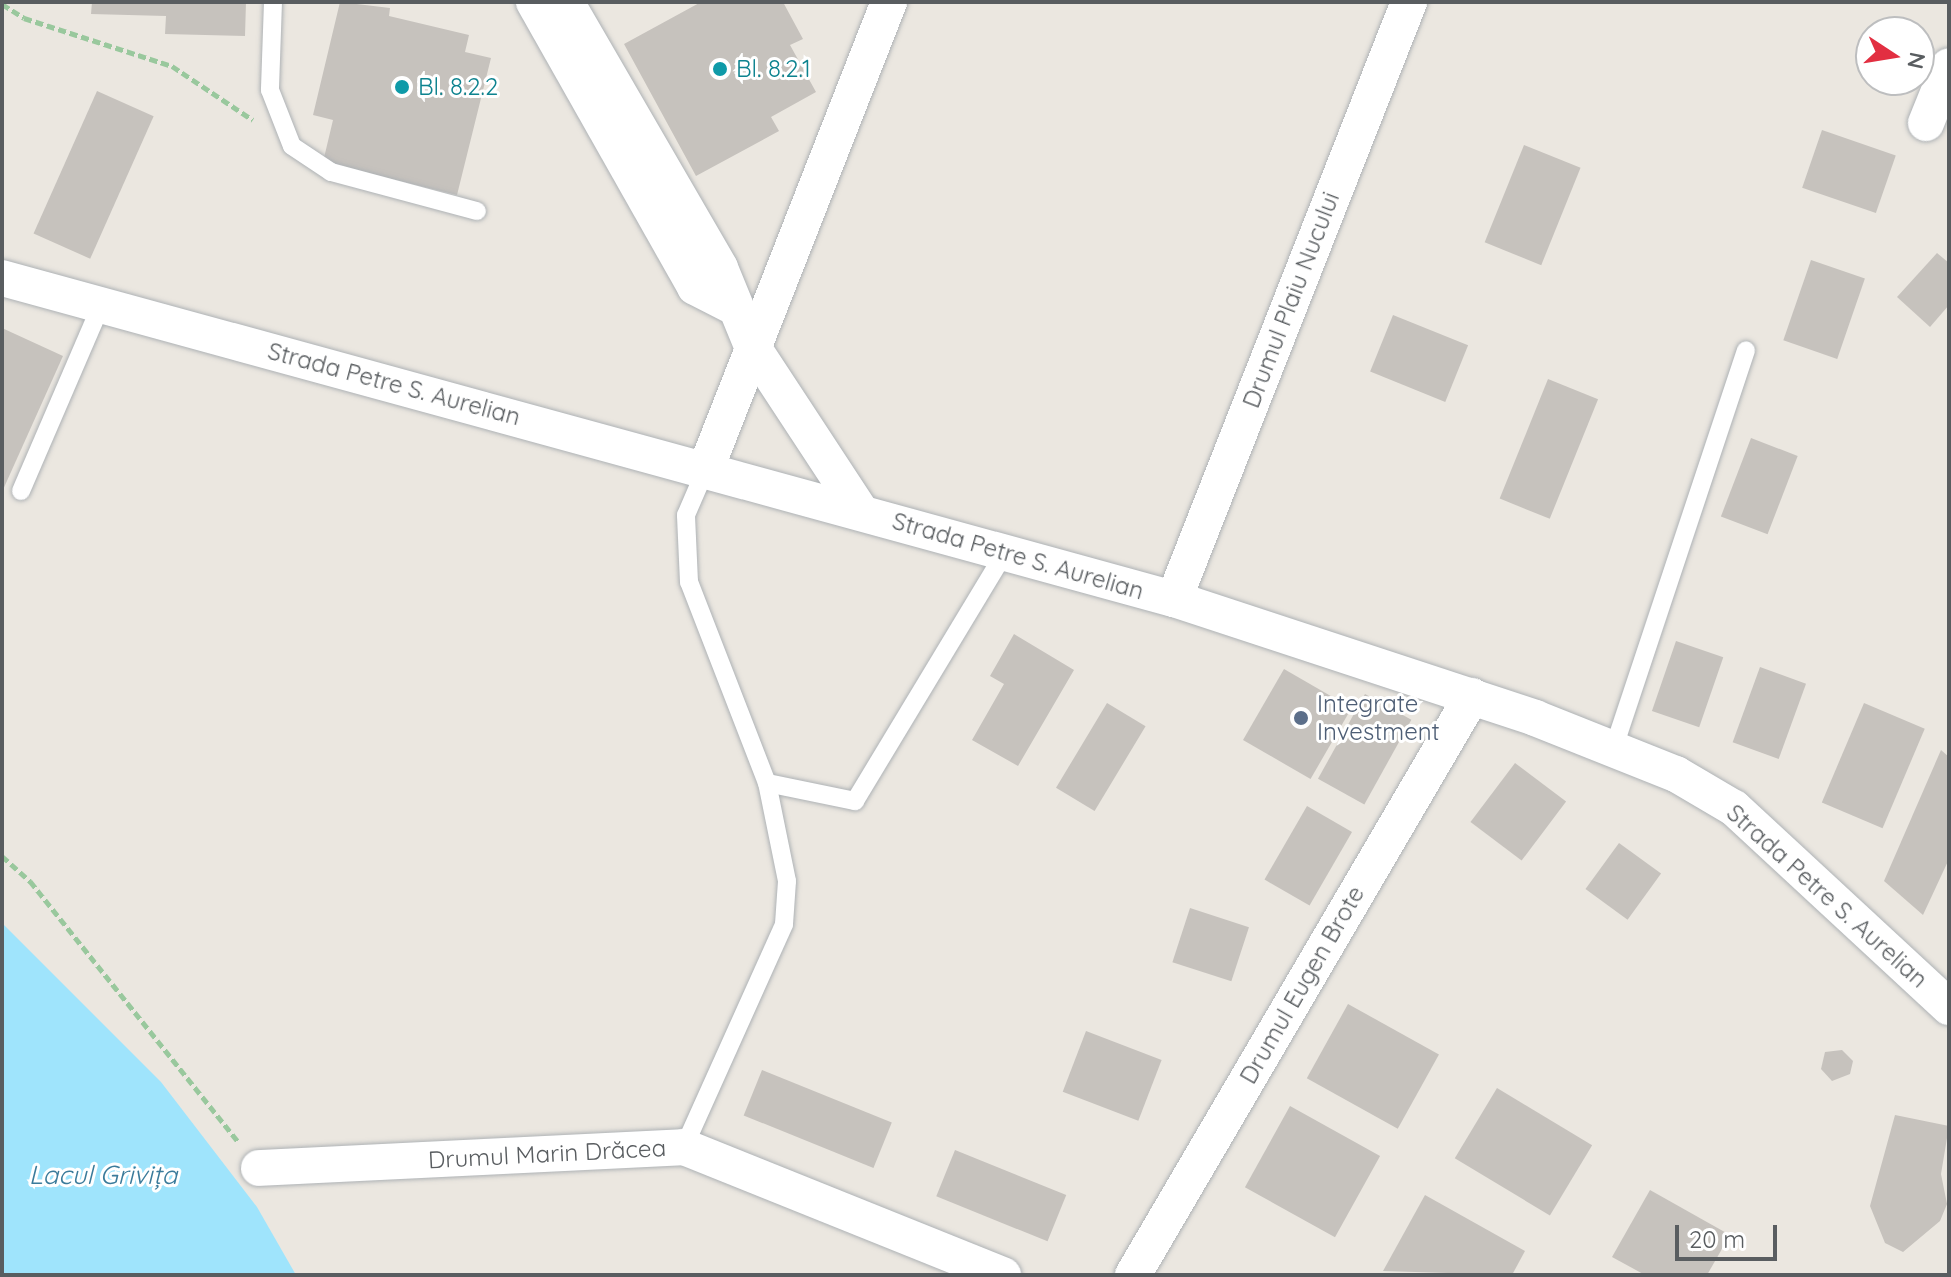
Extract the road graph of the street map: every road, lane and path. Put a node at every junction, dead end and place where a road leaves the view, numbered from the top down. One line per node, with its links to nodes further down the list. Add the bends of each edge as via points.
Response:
1 (273, 2): 9 (lane, via 270,90)
2 (534, 2): 13 (street, via 695,287)
3 (566, 2): 13 (street, via 720,268)
4 (889, 2): 14 (street)
5 (1409, 2): 20 (street, Drumul Plaiu Nucului)
6 (2, 4): 9 (path, via 172,66)
7 (1949, 66): 8 (street)
8 (1926, 123)
9 (292, 146): 10 (lane, via 331,172)
10 (477, 211)
11 (2, 278): 12 (street, Strada Petre S. Aurelian)
12 (101, 305): 16 (street, Strada Petre S. Aurelian); 17 (lane)
13 (730, 305): 14 (street)
14 (752, 346): 16 (street); 18 (street)
15 (1746, 350): 22 (lane)
16 (705, 471): 18 (street, Strada Petre S. Aurelian); 23 (lane, via 686,515 689,582)
17 (21, 491)
18 (861, 512): 19 (street, Strada Petre S. Aurelian)
19 (1005, 552): 20 (street, Strada Petre S. Aurelian); 23 (lane, via 855,801)
20 (1174, 599): 21 (street, Strada Petre S. Aurelian)
21 (1472, 696): 22 (street, Strada Petre S. Aurelian); 29 (street, Drumul Eugen Brote)
22 (1614, 747): 25 (street, Strada Petre S. Aurelian, via 1734,808)
23 (767, 783): 26 (lane, via 787,881 784,924)
24 (2, 856): 27 (path, via 30,881)
25 (1949, 1007)
26 (684, 1147): 27 (street, Drumul Marin Drăcea); 28 (street, Drumul Marin Drăcea)
27 (259, 1168)
28 (1003, 1275)
29 (1133, 1275)

